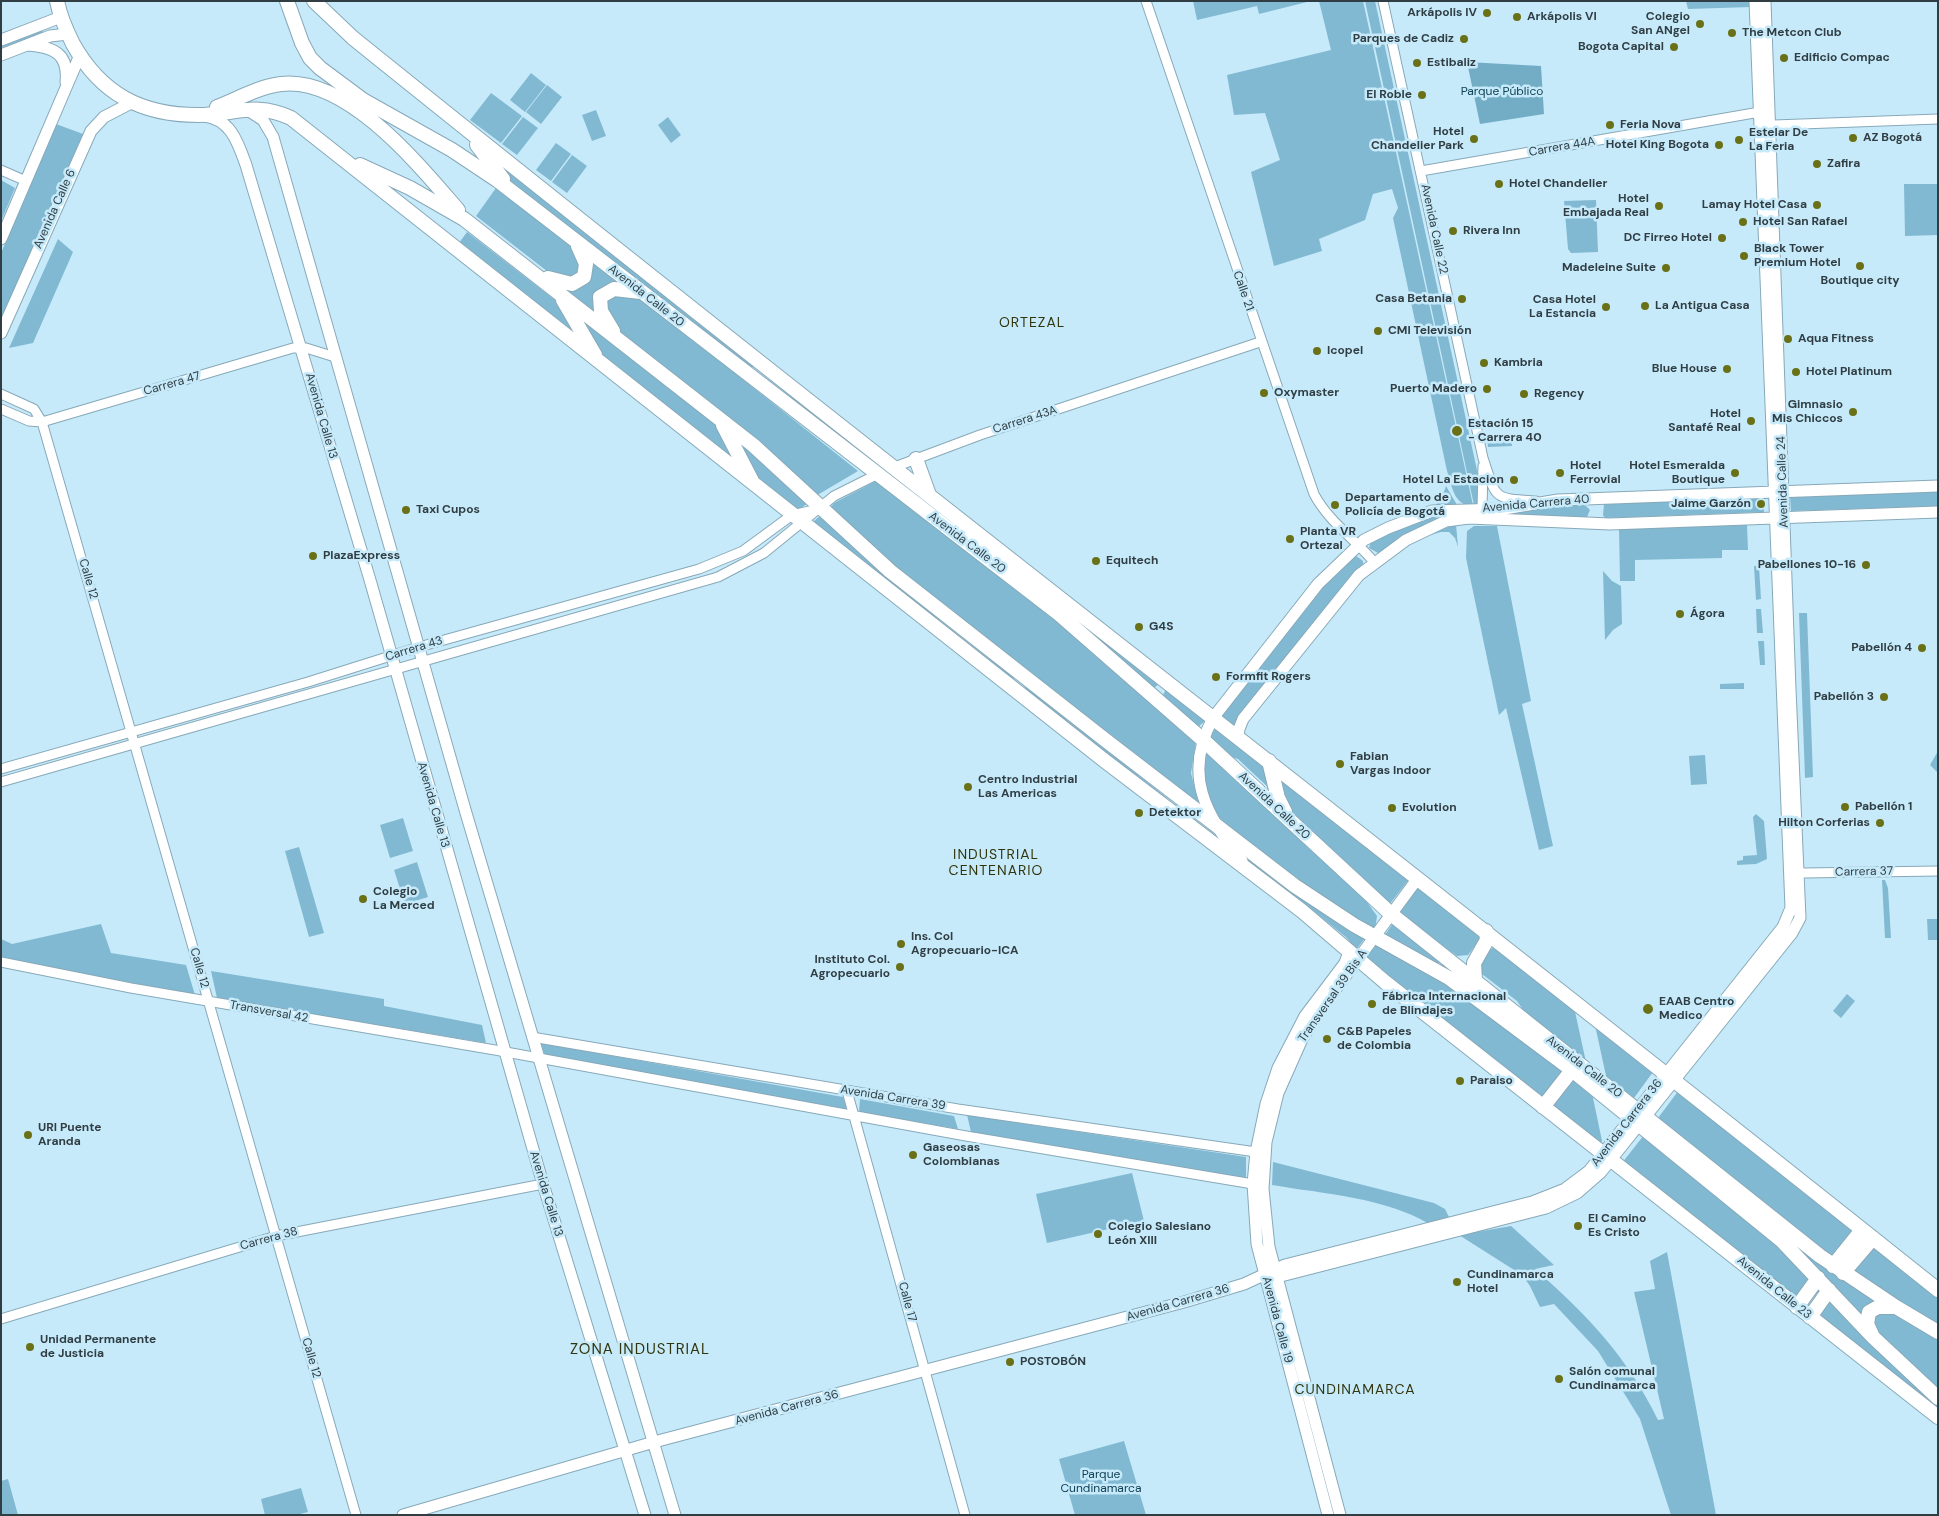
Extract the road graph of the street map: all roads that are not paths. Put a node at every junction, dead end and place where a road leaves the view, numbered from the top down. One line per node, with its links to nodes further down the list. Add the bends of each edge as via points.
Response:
1 (57, 1): 9 (highway)
2 (287, 1): 27 (highway, Avenida Calle 20, via 302,43 320,68 363,100 452,150)
3 (314, 1): 10 (highway, Avenida Calle 20)
4 (323, 1): 10 (main road, Avenida Calle 20)
5 (1146, 1): 36 (street, Calle 21)
6 (1383, 1): 25 (street, Avenida Calle 22)
7 (1755, 1): 20 (main road, Avenida Calle 24)
8 (1765, 1): 20 (main road, Avenida Calle 24)
9 (61, 18): 11 (highway); 12 (main road)
10 (343, 30): 22 (highway, Avenida Calle 20)
11 (68, 34): 13 (main road); 15 (highway)
12 (1, 40)
13 (28, 44): 14 (main road); 16 (main road, via 48,47 58,53 66,67)
14 (1, 55)
15 (80, 56): 16 (main road); 17 (highway, via 102,82)
16 (64, 91): 26 (main road)
17 (131, 102): 19 (highway, via 159,112); 34 (main road, Avenida Calle 6, via 104,117 91,131)
18 (244, 109): 19 (highway, Avenida Calle 20); 23 (highway, Avenida Calle 20, via 282,114); 38 (main road, via 262,119 273,137)
19 (196, 115): 28 (highway, via 267,87 303,84 319,88 344,100 374,122); 37 (main road, Avenida Calle 13, via 222,123 237,140)
20 (1764, 119): 21 (street, Carrera 44A, via 1774,125); 25 (street, Carrera 44A, via 1754,113); 54 (main road, Avenida Calle 24)
21 (1938, 119)
22 (465, 129): 27 (highway); 42 (highway, Avenida Calle 20)
23 (319, 140): 28 (highway, Avenida Calle 20, via 355,163); 39 (highway, Avenida Calle 20)
24 (1, 170): 26 (street)
25 (1421, 171): 47 (street, Avenida Calle 22)
26 (26, 181): 29 (main road)
27 (514, 194): 30 (highway, Avenida Calle 20)
28 (464, 218): 31 (highway, Avenida Calle 20)
29 (1, 238)
30 (576, 242): 31 (highway, via 586,264 584,277 578,282 553,281); 33 (highway, Avenida Calle 20)
31 (523, 264): 32 (highway, Avenida Calle 20)
32 (559, 292): 35 (highway, Avenida Calle 20); 39 (highway)
33 (642, 292): 35 (highway, via 614,289 600,297 601,311); 40 (highway, Avenida Calle 20)
34 (1, 333)
35 (620, 341): 44 (highway, Avenida Calle 20)
36 (1260, 342): 48 (street, Carrera 43A); 62 (street, Calle 21, via 1314,494 1325,512)
37 (301, 347): 38 (street); 45 (street, Carrera 47); 67 (main road, Avenida Calle 13)
38 (335, 357): 66 (main road)
39 (599, 361): 52 (highway, Avenida Calle 20)
40 (761, 385): 42 (highway); 49 (highway, Avenida Calle 20)
41 (1, 394): 45 (street, via 34,409)
42 (800, 394): 46 (highway, Avenida Calle 20)
43 (1, 409): 45 (street, Carrera 47, via 29,421)
44 (720, 420): 52 (highway); 57 (highway, Avenida Calle 20, via 763,453)
45 (42, 422): 73 (street, Calle 12)
46 (863, 444): 49 (highway); 50 (highway, Avenida Calle 20)
47 (1483, 458): 56 (street, Avenida Calle 22, via 1498,496); 58 (street, Avenida Calle 22)
48 (916, 459): 50 (street, Carrera 43A); 55 (highway)
49 (865, 465): 51 (highway, Avenida Calle 20)
50 (893, 468): 51 (street, Carrera 43A); 55 (highway, Avenida Calle 20)
51 (877, 474): 57 (street, Carrera 43A, via 840,492); 71 (highway, Avenida Calle 20, via 1059,614)
52 (755, 486): 60 (highway, Avenida Calle 20)
53 (1938, 486): 54 (main road, Avenida Carrera 40)
54 (1778, 492): 56 (main road, Avenida Carrera 40); 61 (main road, Avenida Calle 24)
55 (929, 496): 70 (highway, Avenida Calle 20)
56 (1549, 501): 58 (main road, Avenida Carrera 40)
57 (818, 508): 60 (street, Carrera 43A); 64 (highway, Avenida Calle 20)
58 (1482, 509): 62 (main road, Avenida Carrera 40, via 1432,511 1388,528)
59 (1938, 512): 61 (main road, Avenida Carrera 40)
60 (797, 518): 65 (highway, Avenida Calle 20); 66 (street, Carrera 43, via 742,551 700,569); 68 (street, Carrera 43, via 764,553 718,577)
61 (1779, 518): 63 (main road, Avenida Carrera 40, via 1610,524 1462,518 1424,530); 86 (main road, Avenida Calle 24)
62 (1359, 544): 63 (street, Calle 21); 72 (main road, Avenida Carrera 40, via 1318,584)
63 (1374, 562): 74 (main road, Avenida Carrera 40, via 1338,599 1243,719)
64 (954, 624): 65 (highway); 80 (highway, Avenida Calle 20)
65 (936, 627): 81 (highway, Avenida Calle 20)
66 (419, 647): 67 (street, Carrera 43); 68 (main road)
67 (391, 656): 69 (main road, Avenida Calle 13); 73 (street, Carrera 43)
68 (422, 660): 69 (street, Carrera 43); 96 (main road)
69 (395, 669): 76 (street, Carrera 43); 97 (main road, Avenida Calle 13)
70 (1166, 681): 71 (highway); 72 (highway, Avenida Calle 20)
71 (1154, 697): 75 (highway, Avenida Calle 20)
72 (1213, 718): 74 (highway, Avenida Calle 20); 75 (main road, Avenida Carrera 40)
73 (131, 731): 76 (street, Calle 12); 78 (street, Carrera 43)
74 (1238, 738): 77 (highway, Avenida Calle 20)
75 (1202, 739): 82 (highway, Avenida Calle 20); 83 (main road, Avenida Carrera 40, via 1198,760 1199,786)
76 (135, 744): 79 (street, Carrera 43); 95 (street, Calle 12)
77 (1269, 761): 82 (highway, via 1278,798); 87 (highway, Avenida Calle 20)
78 (1, 769)
79 (1, 782)
80 (1176, 794): 81 (highway); 83 (highway, Avenida Calle 20)
81 (1176, 815): 84 (highway, Avenida Calle 20)
82 (1290, 821): 89 (highway, Avenida Calle 20)
83 (1218, 826): 84 (main road, Avenida Carrera 40); 88 (highway, Avenida Calle 20)
84 (1248, 870): 88 (highway); 92 (highway, Avenida Calle 20, via 1308,915)
85 (1938, 870): 86 (street, Carrera 37)
86 (1794, 872): 100 (main road, Avenida Carrera 36, via 1801,914 1797,926)
87 (1418, 878): 89 (main road, Transversal 39 Bis A); 90 (highway, Avenida Calle 20)
88 (1295, 886): 91 (highway, Avenida Calle 20)
89 (1391, 914): 91 (main road, Transversal 39 Bis A); 94 (highway, Avenida Calle 20)
90 (1486, 932): 94 (highway, via 1486,942 1474,963); 100 (highway, Avenida Calle 20)
91 (1375, 936): 92 (main road, Transversal 39 Bis A); 99 (highway, Avenida Calle 20, via 1449,978)
92 (1353, 955): 102 (highway, Avenida Calle 20); 105 (main road, Transversal 39 Bis A, via 1290,1061)
93 (1, 962): 95 (street, Transversal 42)
94 (1475, 981): 104 (highway, Avenida Calle 20)
95 (208, 1002): 97 (street, Transversal 42); 110 (street, Calle 12)
96 (532, 1037): 98 (main road); 101 (street, Avenida Carrera 39)
97 (504, 1052): 98 (street, Transversal 42); 107 (main road, Avenida Calle 13)
98 (538, 1059): 103 (street, Avenida Carrera 39); 125 (main road)
99 (1572, 1070): 102 (highway); 104 (highway, Avenida Calle 20)
100 (1669, 1078): 104 (main road, Avenida Carrera 36); 109 (highway)
101 (847, 1090): 103 (street, Calle 17); 105 (street, Avenida Carrera 39)
102 (1543, 1107): 106 (highway, Avenida Calle 20)
103 (854, 1116): 108 (street, Avenida Carrera 39); 122 (street, Calle 17)
104 (1638, 1117): 106 (main road, Avenida Carrera 36); 111 (highway); 113 (highway, via 1770,1230)
105 (1260, 1154): 108 (main road, Avenida Calle 19); 112 (main road, Avenida Calle 19)
106 (1607, 1156): 112 (main road, Avenida Carrera 36, via 1593,1180 1566,1200 1546,1208 1448,1228); 116 (highway, Avenida Calle 23)
107 (543, 1184): 110 (street, Carrera 38); 126 (main road, Avenida Calle 13)
108 (1253, 1184): 112 (main road, Avenida Calle 19, via 1255,1236)
109 (1868, 1234): 111 (highway); 115 (highway)
110 (276, 1236): 119 (street, Carrera 38); 127 (street, Calle 12)
111 (1838, 1269): 117 (highway)
112 (1272, 1274): 122 (main road, Avenida Carrera 36, via 1184,1302); 132 (main road, Avenida Calle 19); 133 (main road, Avenida Calle 19)
113 (1818, 1278): 114 (highway); 116 (highway)
114 (1829, 1290): 118 (highway); 121 (highway)
115 (1938, 1290)
116 (1797, 1307): 118 (highway, Avenida Calle 23)
117 (1896, 1307): 120 (highway); 121 (highway, via 1878,1307 1870,1312 1867,1324)
118 (1810, 1317): 124 (highway, Avenida Calle 23)
119 (1, 1319)
120 (1938, 1332)
121 (1873, 1337): 123 (highway)
122 (926, 1370): 125 (main road, Avenida Carrera 36); 131 (street, Calle 17)
123 (1938, 1398)
124 (1938, 1417)
125 (654, 1442): 126 (main road, Avenida Carrera 36); 130 (main road)
126 (625, 1450): 128 (main road, Avenida Carrera 36); 129 (main road, Avenida Calle 13)
127 (356, 1515)
128 (403, 1515)
129 (645, 1515)
130 (675, 1515)
131 (966, 1515)
132 (1328, 1515)
133 (1340, 1515)

